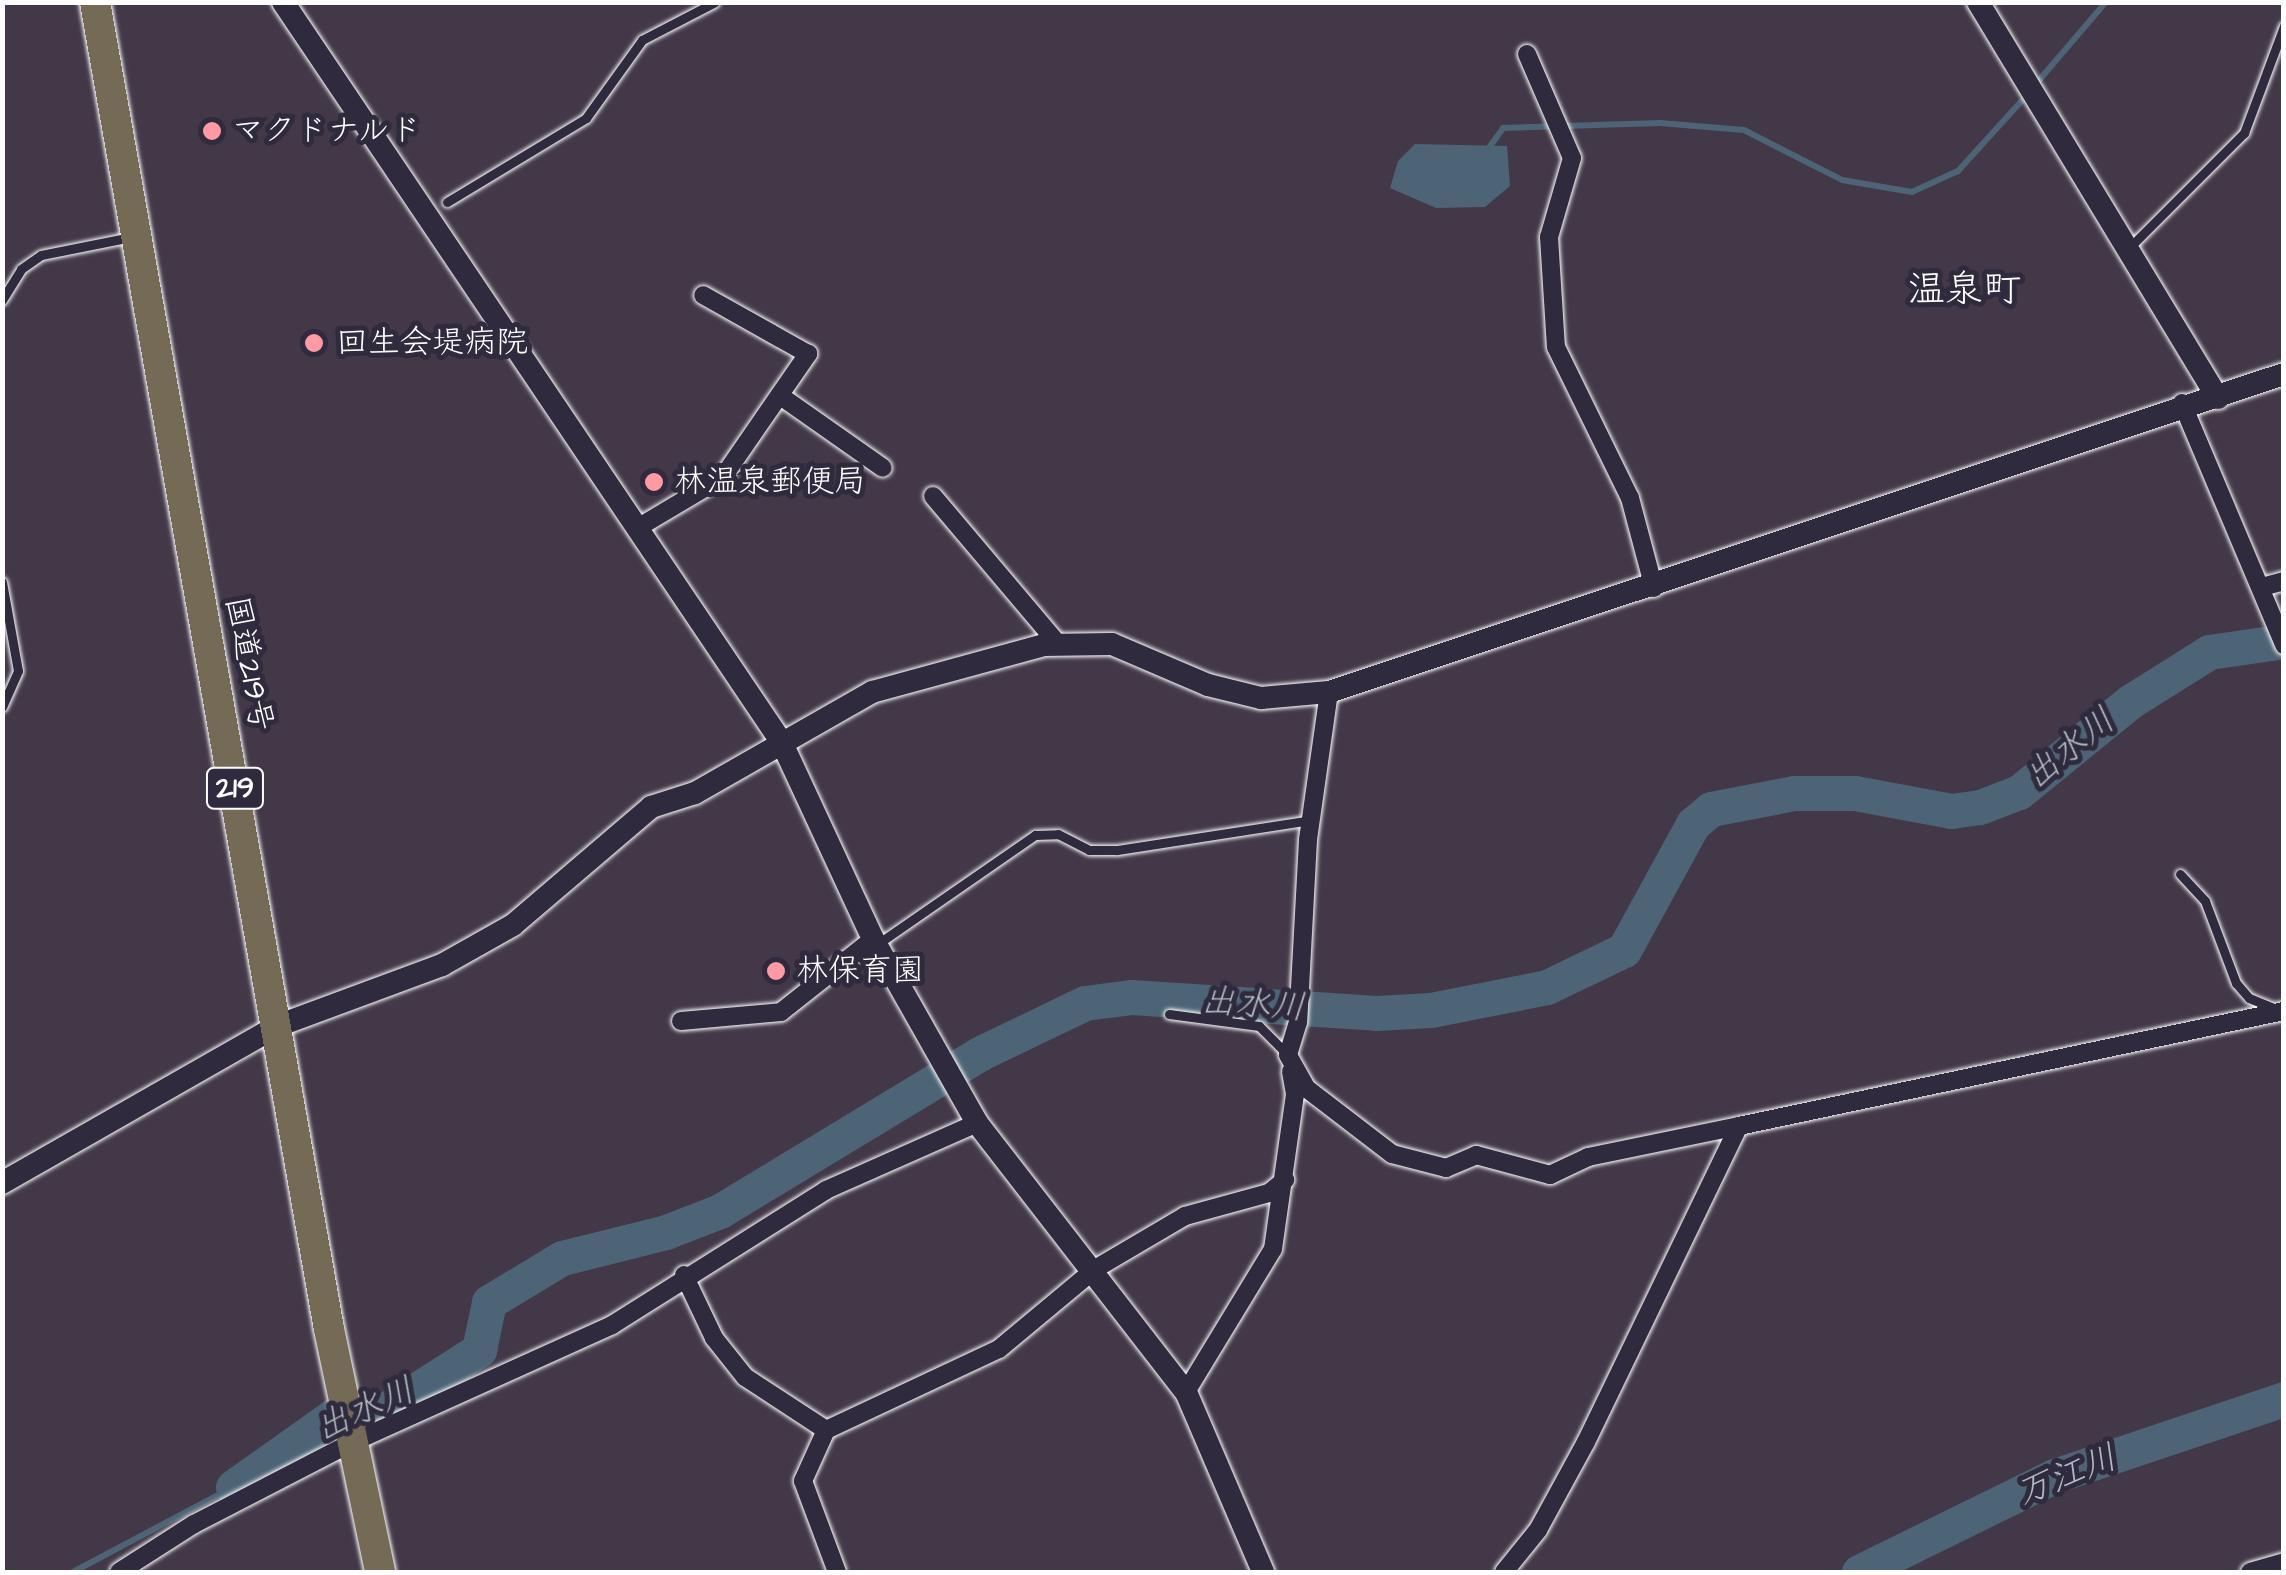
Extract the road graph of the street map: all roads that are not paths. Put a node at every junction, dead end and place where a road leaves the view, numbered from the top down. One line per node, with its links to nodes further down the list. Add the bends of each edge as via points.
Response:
1 (95, 2): 8 (highway, 国道219号 / 219)
2 (283, 2): 18 (street)
3 (715, 2): 7 (lane, via 642,40 586,118)
4 (1978, 2): 9 (street)
5 (2284, 26): 9 (lane, via 2244,133)
6 (1526, 54): 22 (street, via 1572,158 1549,237 1556,347 1624,485)
7 (446, 202)
8 (134, 236): 11 (lane, via 41,254 21,269); 34 (highway, 国道219号 / 219)
9 (2131, 246): 14 (street)
10 (703, 295): 13 (street, via 808,354)
11 (2, 300)
12 (2284, 374): 14 (street)
13 (782, 397): 16 (street); 18 (street, via 723,477)
14 (2218, 398): 15 (street)
15 (2182, 403): 21 (street); 22 (street)
16 (883, 468)
17 (933, 496): 23 (street)
18 (639, 527): 27 (street)
19 (2284, 581): 21 (street)
20 (2, 582): 26 (lane, via 18,671)
21 (2262, 587): 24 (street)
22 (1654, 588): 25 (street)
23 (1059, 645): 25 (street, via 1112,644 1208,685 1261,698); 27 (street, via 943,668 872,692)
24 (2284, 645)
25 (1329, 692): 28 (street)
26 (2, 708)
27 (782, 743): 30 (street); 34 (street, via 694,794 651,807 499,933 442,965)
28 (1311, 820): 30 (lane, via 1117,850 1089,850 1058,834 1036,835); 35 (street, via 1298,1022)
29 (2180, 874): 31 (lane, via 2205,901 2236,984 2249,998)
30 (875, 942): 33 (street, via 780,1012); 36 (street)
31 (2282, 1011): 37 (street)
32 (1169, 1014): 35 (lane, via 1258,1026)
33 (681, 1021)
34 (277, 1026): 39 (street); 44 (highway, 国道219号 / 219)
35 (1288, 1055): 37 (street, via 1306,1088 1392,1154 1446,1168 1476,1156 1550,1176 1588,1158); 38 (street, via 1295,1094)
36 (977, 1123): 40 (street); 41 (street, via 826,1190)
37 (1740, 1126): 50 (street, via 1586,1442 1538,1530)
38 (1285, 1180): 40 (street, via 1270,1193 1185,1216); 42 (street, via 1274,1249)
39 (2, 1182)
40 (1094, 1269): 42 (street); 43 (street, via 999,1349)
41 (684, 1275): 43 (street, via 714,1338 745,1377); 44 (street, via 612,1325)
42 (1186, 1392): 49 (street)
43 (826, 1430): 48 (street, via 803,1481)
44 (354, 1442): 46 (street, via 194,1524); 47 (highway, 国道219号 / 219)
45 (2284, 1562): 51 (street)
46 (119, 1572)
47 (380, 1572)
48 (838, 1572)
49 (1262, 1572)
50 (1504, 1572)
51 (2250, 1572)

